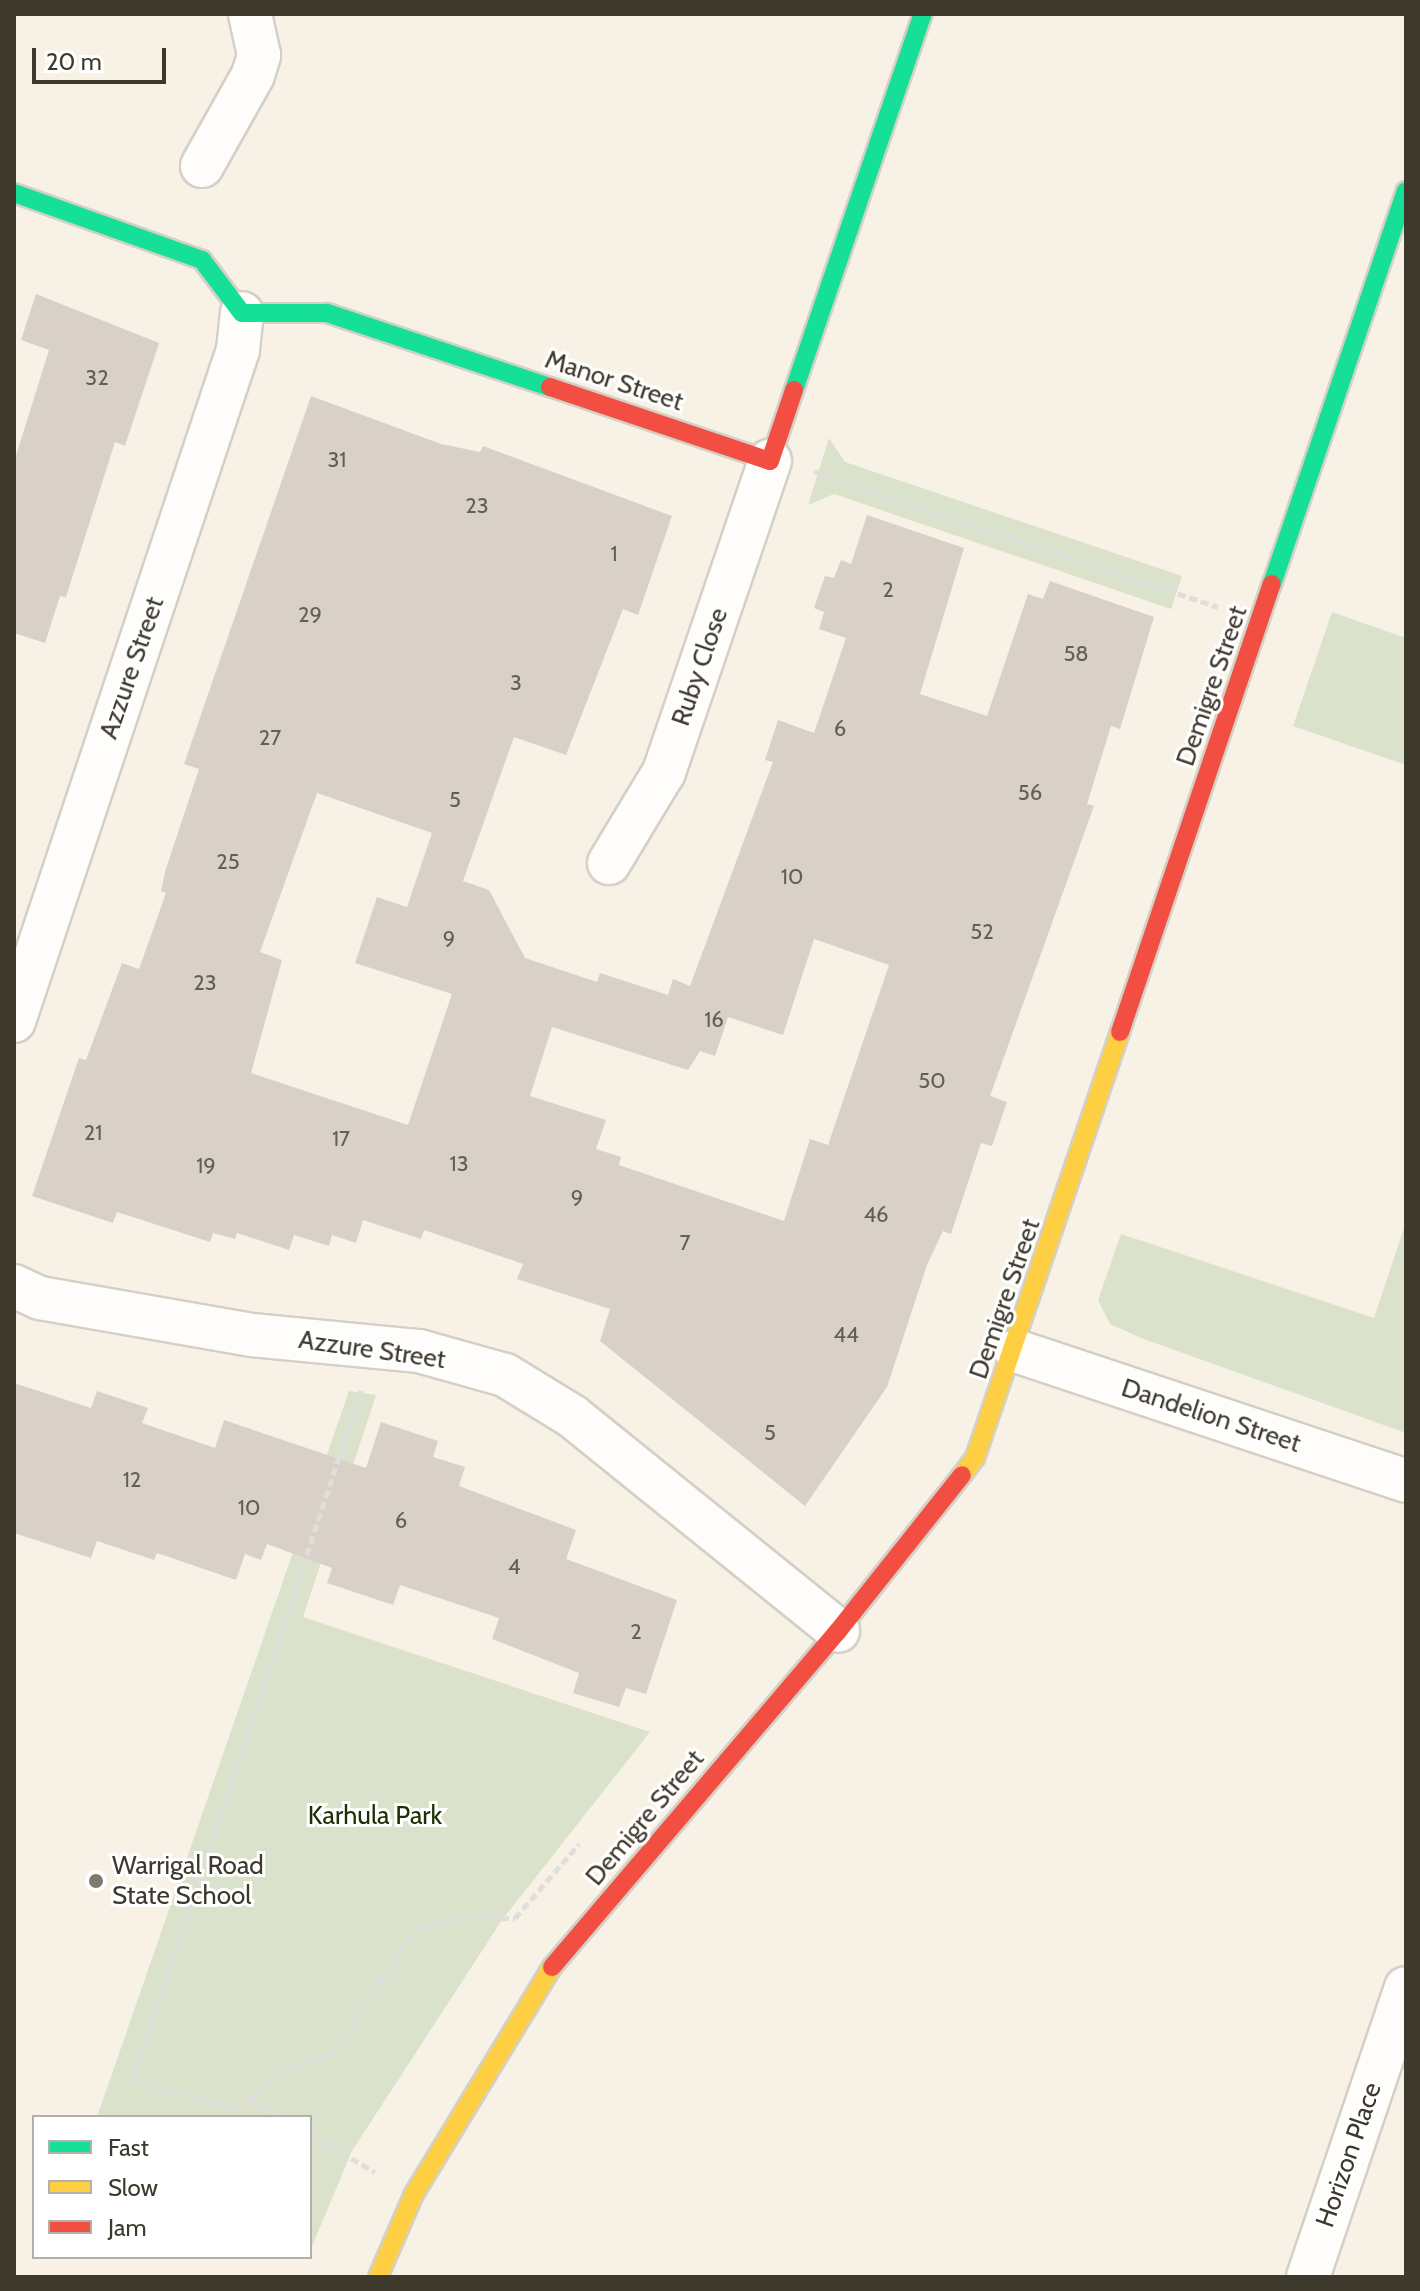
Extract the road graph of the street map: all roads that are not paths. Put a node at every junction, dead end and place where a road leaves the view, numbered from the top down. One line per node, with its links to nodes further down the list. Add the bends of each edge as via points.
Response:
1 (250, 14): 3 (street, via 259,55 253,75)
2 (923, 14): 7 (street)
3 (202, 166)
4 (1406, 191): 11 (street, Demigre Street)
5 (14, 193): 6 (street, via 202,260)
6 (242, 313): 7 (street, Manor Street, via 327,313); 9 (street, Azzure Street, via 238,350)
7 (770, 461): 8 (street, Ruby Close, via 664,772)
8 (609, 863)
9 (14, 1021)
10 (14, 1286): 13 (street, Azzure Street, via 40,1298 252,1335 419,1351 505,1375 572,1416)
11 (1016, 1351): 12 (street, Dandelion Street); 13 (street, Demigre Street, via 975,1458)
12 (1406, 1481)
13 (838, 1631): 15 (street, Demigre Street, via 541,1980 414,2194)
14 (1406, 1990): 16 (street, Horizon Place)
15 (378, 2277)
16 (1308, 2277)

